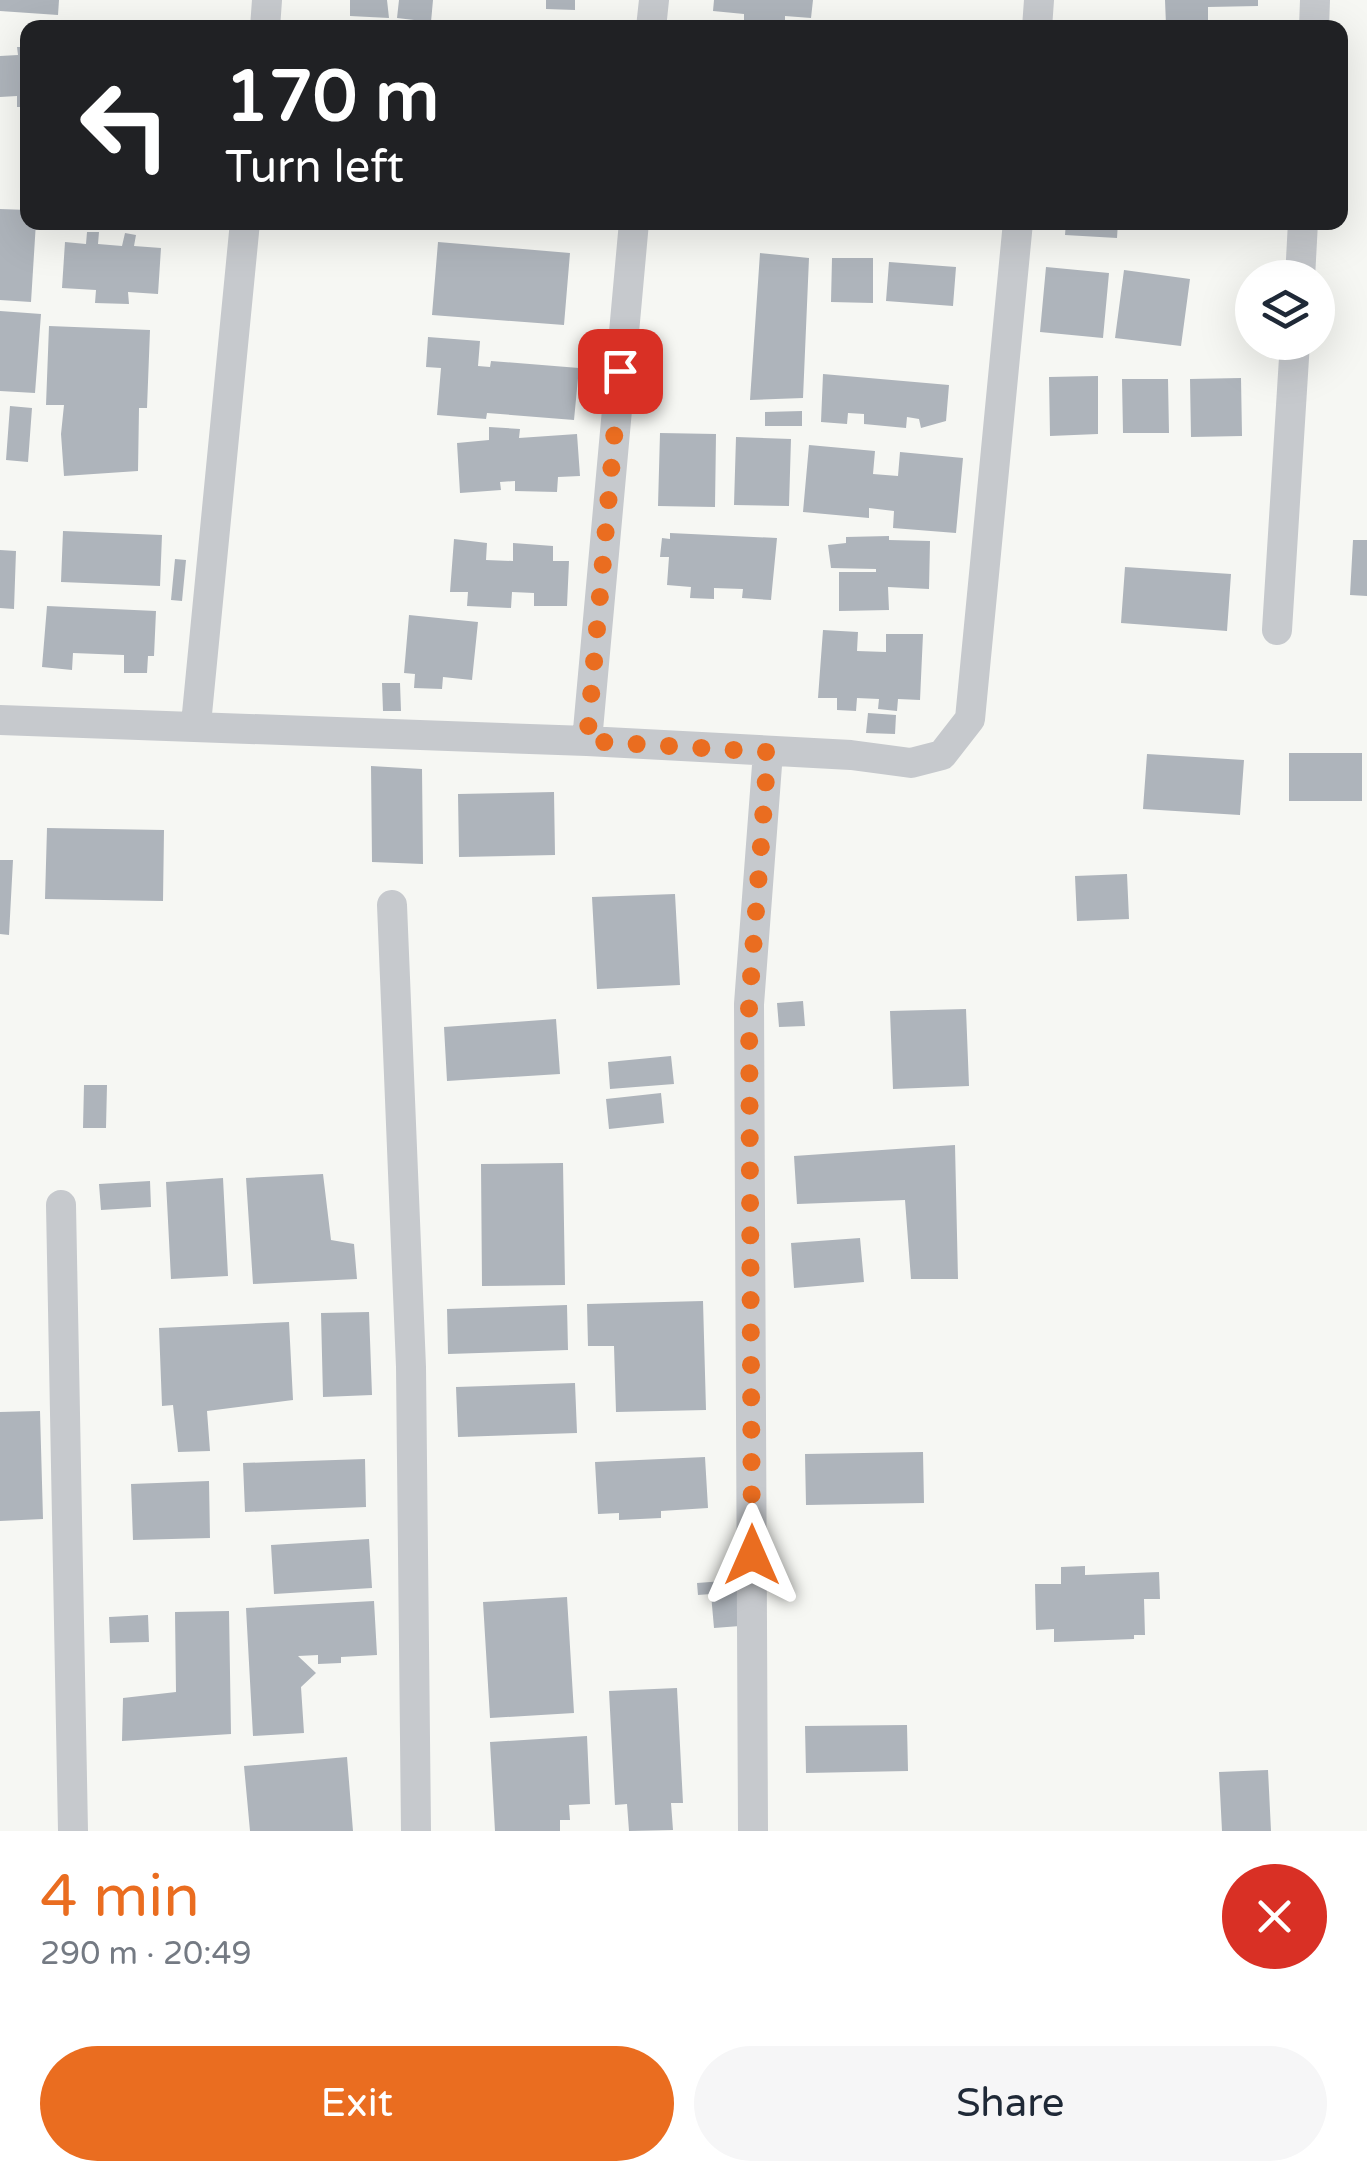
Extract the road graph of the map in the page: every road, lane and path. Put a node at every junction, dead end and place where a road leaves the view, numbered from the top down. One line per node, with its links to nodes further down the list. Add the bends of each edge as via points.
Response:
1 (245, 230): 9 (street)
2 (633, 230): 10 (street)
3 (1017, 230): 11 (street, via 970,719 942,755 911,763)
4 (1303, 230): 5 (street)
5 (1301, 260)
6 (1294, 360): 7 (street)
7 (1277, 630)
8 (0, 720): 9 (street)
9 (196, 724): 10 (street)
10 (587, 741): 11 (street)
11 (768, 752): 16 (street, via 749,1004)
12 (392, 904): 15 (street, via 411,1367)
13 (61, 1205): 14 (street)
14 (73, 1831)
15 (416, 1831)
16 (753, 1831)

